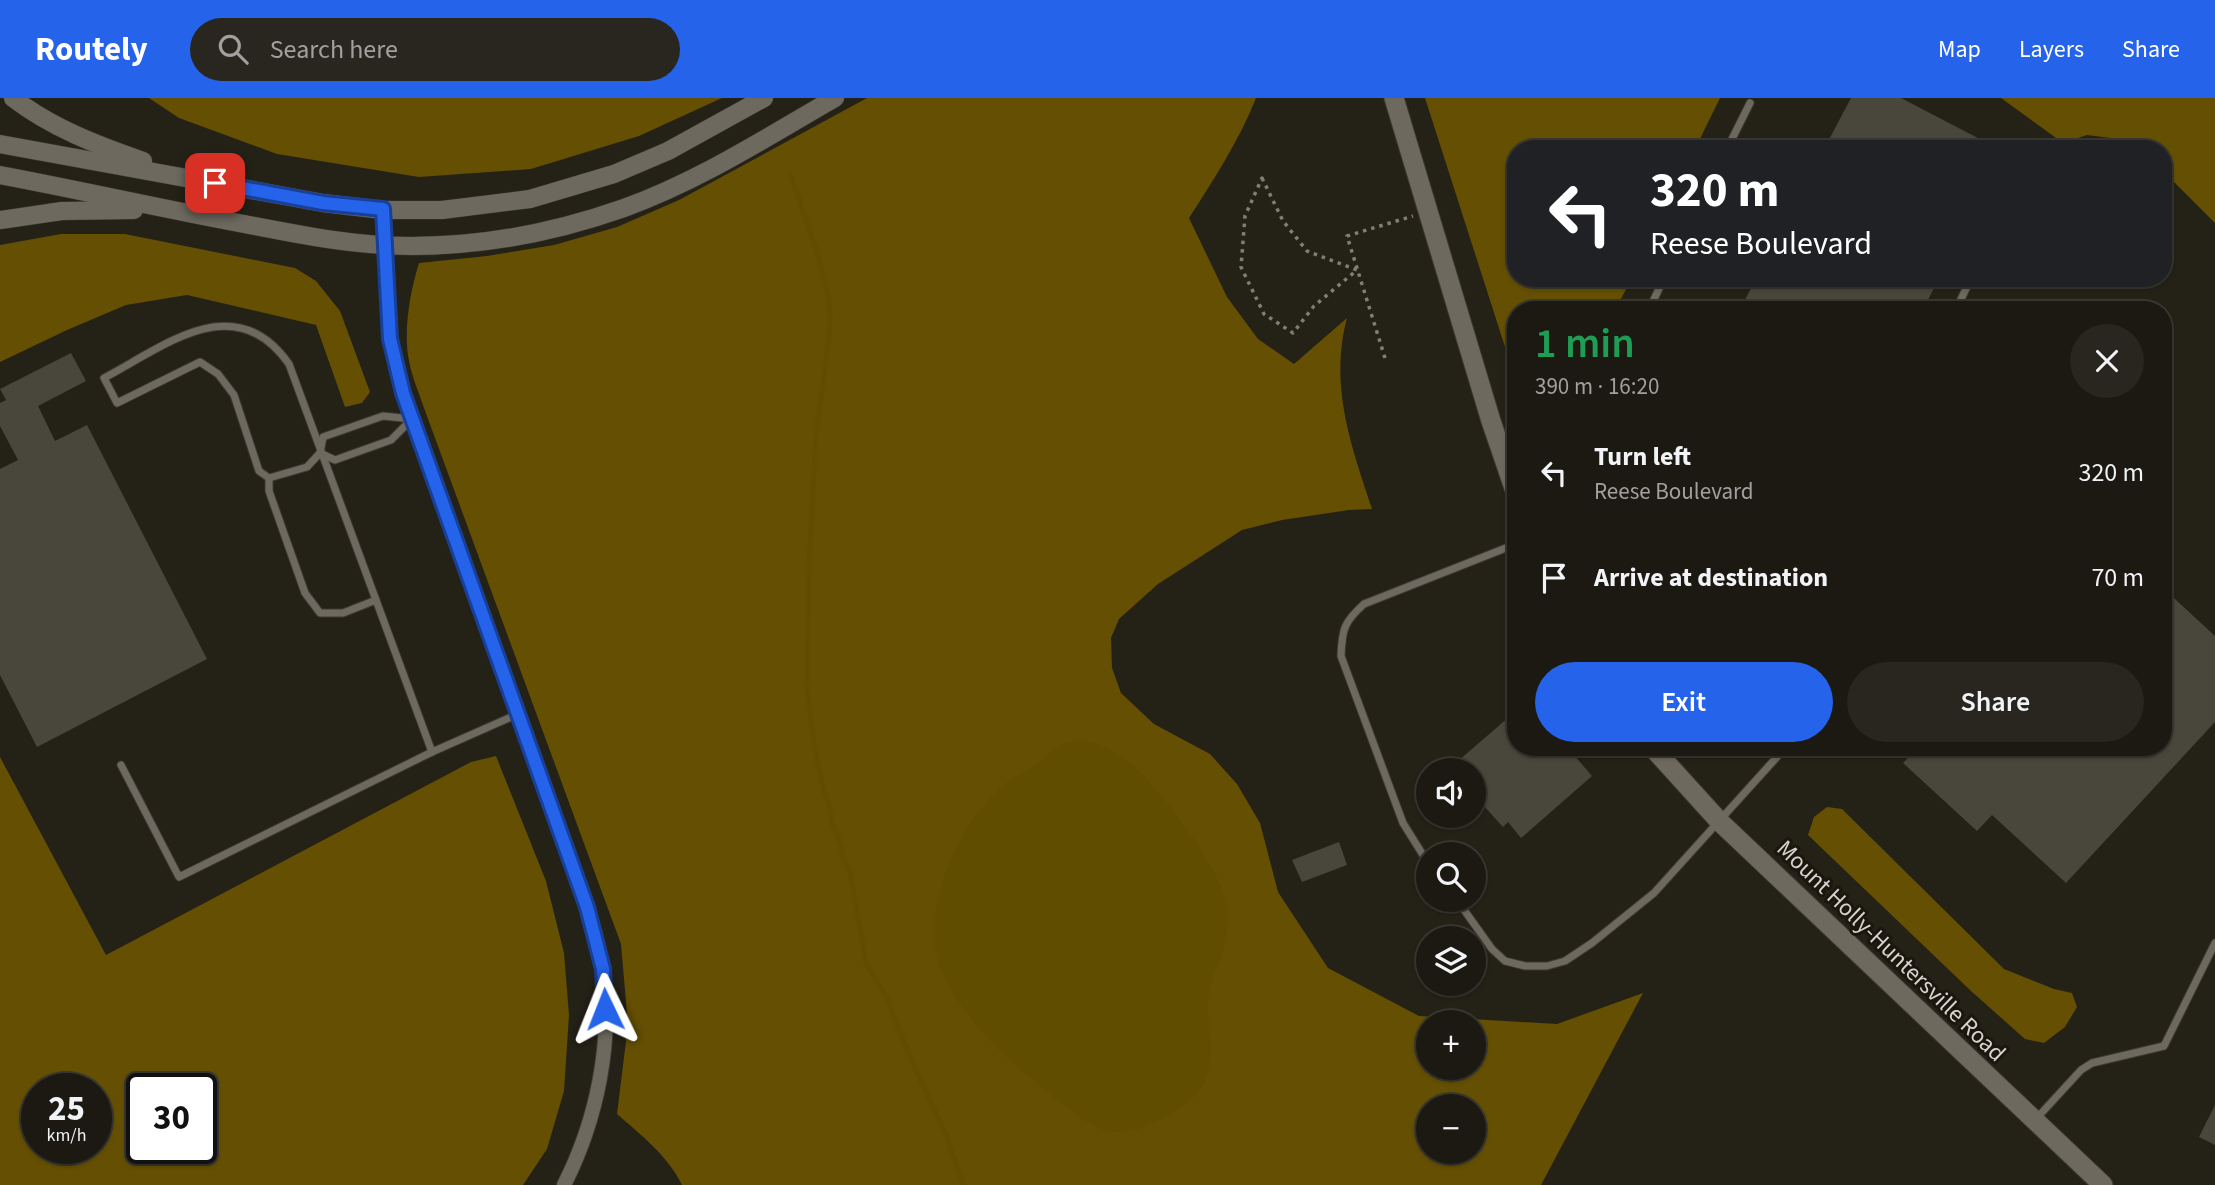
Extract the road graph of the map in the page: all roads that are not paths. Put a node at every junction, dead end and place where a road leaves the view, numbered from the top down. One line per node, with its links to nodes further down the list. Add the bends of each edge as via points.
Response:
1 (13, 98): 9 (street, via 79,137)
2 (764, 98): 10 (street, via 650,159 558,192 471,207)
3 (835, 98): 13 (street, via 684,183 597,217 495,240)
4 (1394, 98): 16 (main road)
5 (1750, 103): 6 (lane)
6 (1732, 140)
7 (0, 144): 9 (street)
8 (0, 175): 11 (street)
9 (189, 178): 10 (street, via 323,203)
10 (383, 209): 13 (street)
11 (179, 212): 12 (street, via 62,211); 13 (street)
12 (0, 220)
13 (384, 245): 14 (street, via 390,339)
14 (412, 419): 15 (lane, via 391,440 335,460); 15 (lane, via 383,416 323,437); 20 (street)
15 (320, 453): 17 (lane, via 307,467); 17 (lane, via 289,364 260,334 216,325 195,330 104,378 117,403 200,362 218,374 234,395 259,471); 19 (lane)
16 (1507, 465)
17 (269, 478): 19 (lane, via 269,491 305,593 320,613 343,613)
18 (1507, 548): 26 (lane, via 1364,604 1348,619 1341,637 1341,656 1403,823)
19 (376, 600): 21 (lane)
20 (518, 714): 21 (lane); 30 (street, via 587,907 604,985 601,1073 592,1115)
21 (432, 752): 24 (lane, via 179,877)
22 (1660, 756): 25 (main road, Mount Holly-Huntersville Road)
23 (1778, 756): 25 (lane)
24 (121, 765)
25 (1720, 821): 27 (lane, via 1654,893 1565,961 1547,966 1505,961); 29 (main road, Mount Holly-Huntersville Road)
26 (1416, 844)
27 (1466, 912)
28 (2215, 943): 29 (lane, via 2164,1046 2092,1062)
29 (2034, 1120): 31 (main road, Mount Holly-Huntersville Road)
30 (564, 1185)
31 (2103, 1185)

